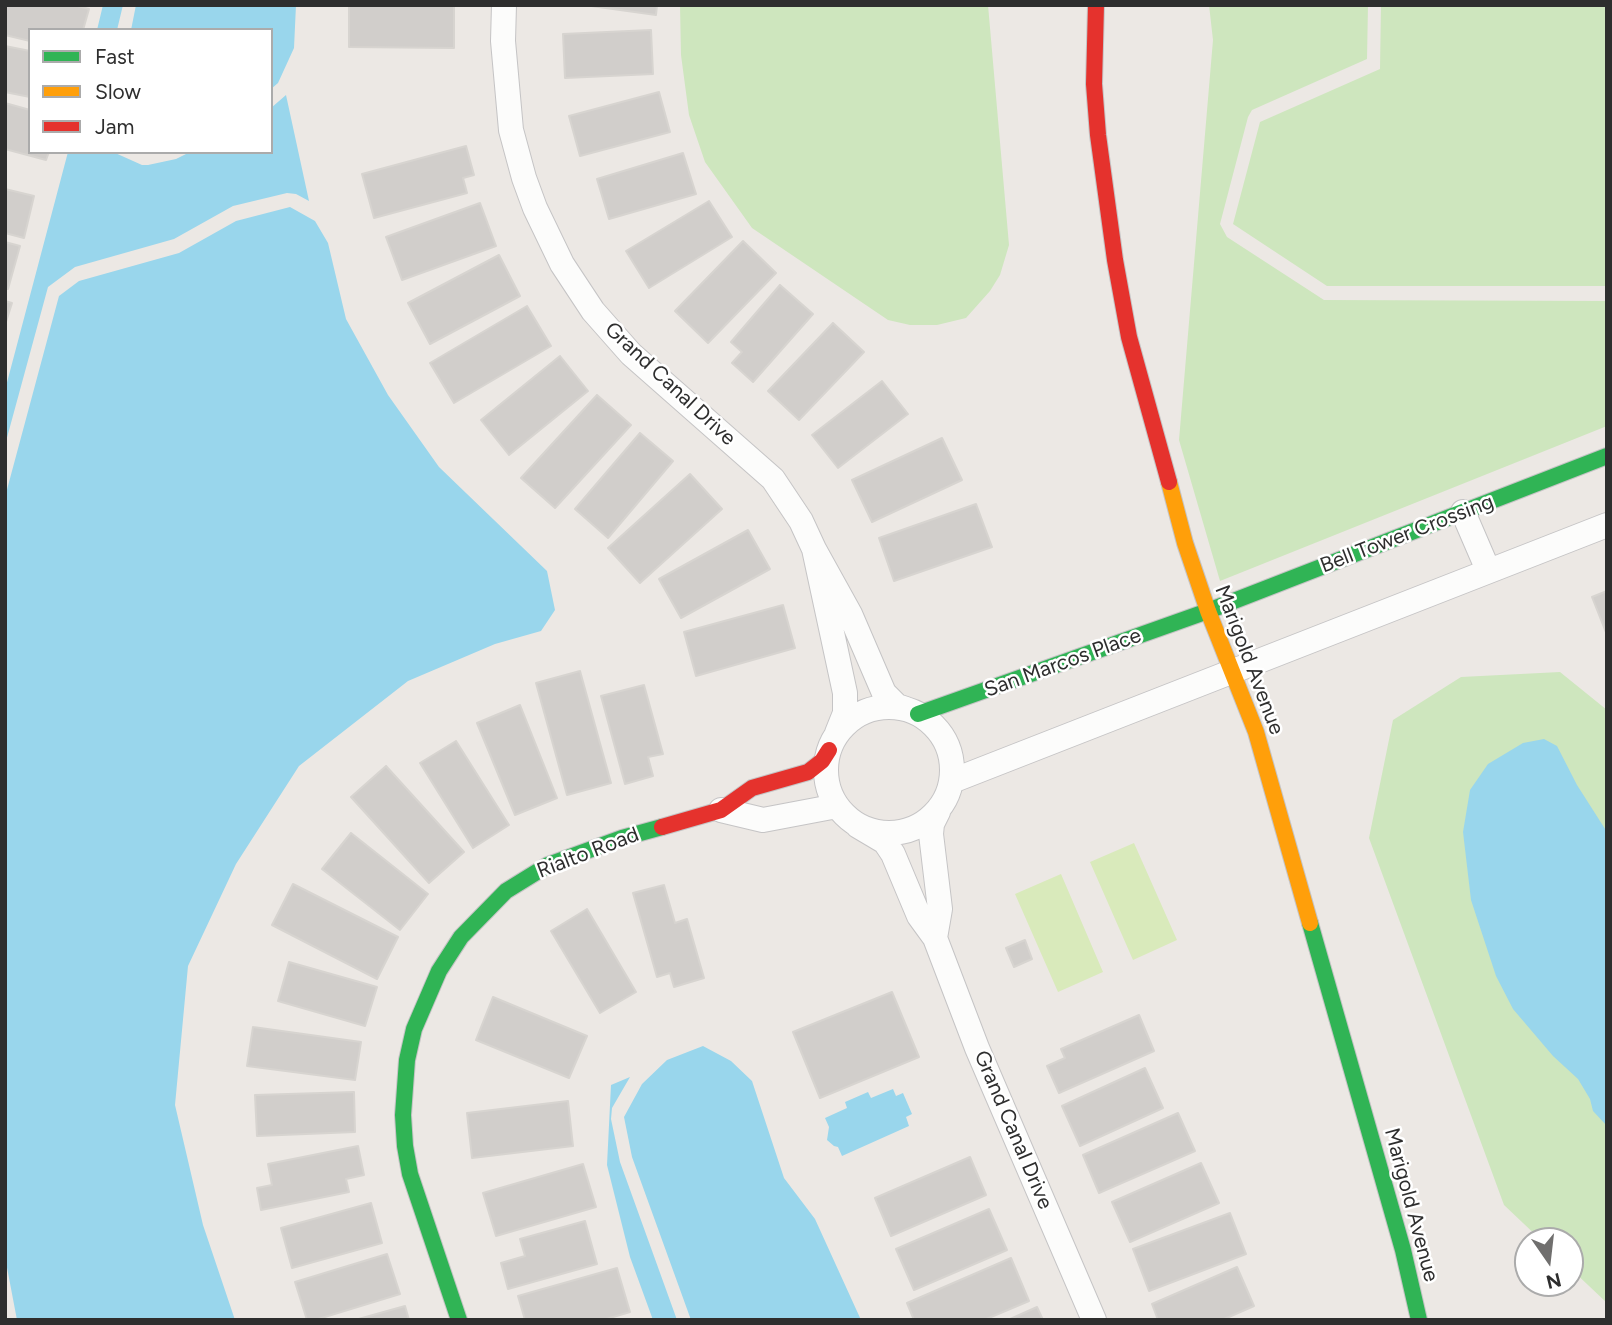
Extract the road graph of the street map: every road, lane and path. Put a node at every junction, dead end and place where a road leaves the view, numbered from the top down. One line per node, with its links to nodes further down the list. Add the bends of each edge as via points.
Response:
1 (504, 5): 6 (street, Grand Canal Drive, via 511,130 535,208 562,264 593,311 631,354 773,479 802,521)
2 (1096, 5): 8 (street, Marigold Avenue, via 1098,135 1124,311 1170,493)
3 (1607, 456): 4 (street, Bell Tower Crossing)
4 (1463, 512): 7 (street); 8 (street, Bell Tower Crossing)
5 (1607, 525): 7 (street)
6 (814, 549): 10 (street, Grand Canal Drive, via 850,614 884,693); 11 (street, Grand Canal Drive, via 845,693 845,713)
7 (1488, 570): 9 (street)
8 (1208, 611): 9 (street, Marigold Avenue); 10 (street, San Marcos Place)
9 (1234, 672): 12 (street); 20 (street, Marigold Avenue, via 1260,745)
10 (912, 712): 11 (street, San Marcos Place, via 873,709 845,725); 12 (street, via 936,727 946,741 952,756)
11 (832, 743): 13 (street, via 827,782); 14 (street, Rialto Road, via 822,761 808,772 752,788)
12 (952, 781): 15 (street)
13 (837, 806): 14 (street, Rialto Road, via 763,820); 16 (street)
14 (721, 810): 18 (street, Rialto Road, via 548,865 506,891 482,914 439,971 414,1030 407,1060 404,1136 410,1174)
15 (938, 812): 16 (street, via 920,826 900,833 878,833); 17 (street, Grand Canal Drive, via 931,834 940,909)
16 (858, 826): 17 (street, Grand Canal Drive, via 885,842 893,853 919,916)
17 (936, 938): 19 (street, Grand Canal Drive, via 977,1048)
18 (459, 1320)
19 (1094, 1320)
20 (1419, 1320)

